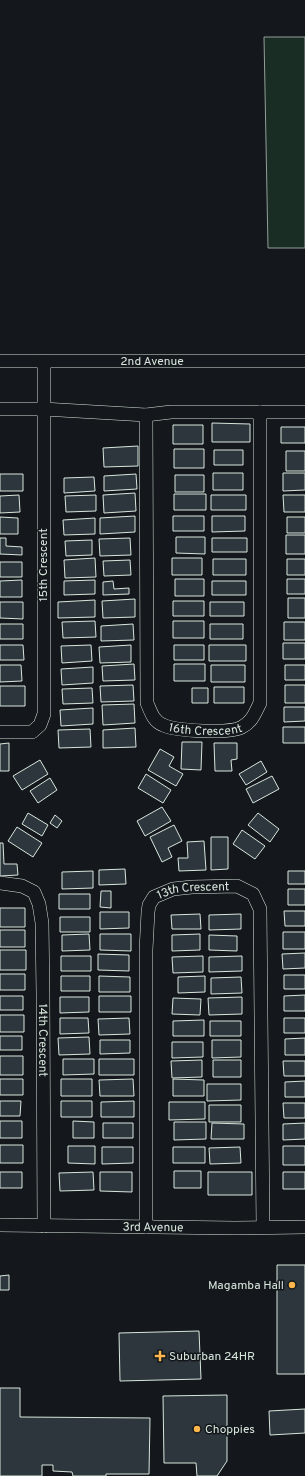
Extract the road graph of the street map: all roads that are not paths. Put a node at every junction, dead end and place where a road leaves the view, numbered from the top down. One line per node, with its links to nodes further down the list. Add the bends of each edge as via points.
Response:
1 (0, 361): 3 (street, 2nd Avenue)
2 (305, 361): 3 (street, 2nd Avenue)
3 (44, 362): 5 (street, 15th Crescent)
4 (0, 409): 5 (street)
5 (43, 409): 8 (street); 9 (street, 15th Crescent, via 44,714 40,725 32,732)
6 (260, 412): 7 (street); 8 (street, via 171,412); 8 (street, 16th Crescent, via 260,703 252,719 242,728 225,731 163,725 152,717 147,703)
7 (305, 412)
8 (146, 415)
9 (0, 732)
10 (0, 883): 12 (street, 14th Crescent, via 22,886 34,892 42,924)
11 (0, 1225): 12 (street, 3rd Avenue)
12 (44, 1226): 13 (street, 3rd Avenue)
13 (146, 1227): 14 (street, 3rd Avenue); 14 (street, 13th Crescent, via 146,950 149,905 154,897 173,889 224,886 237,886 253,894 260,909)
14 (262, 1227): 15 (street, 3rd Avenue)
15 (305, 1227)

